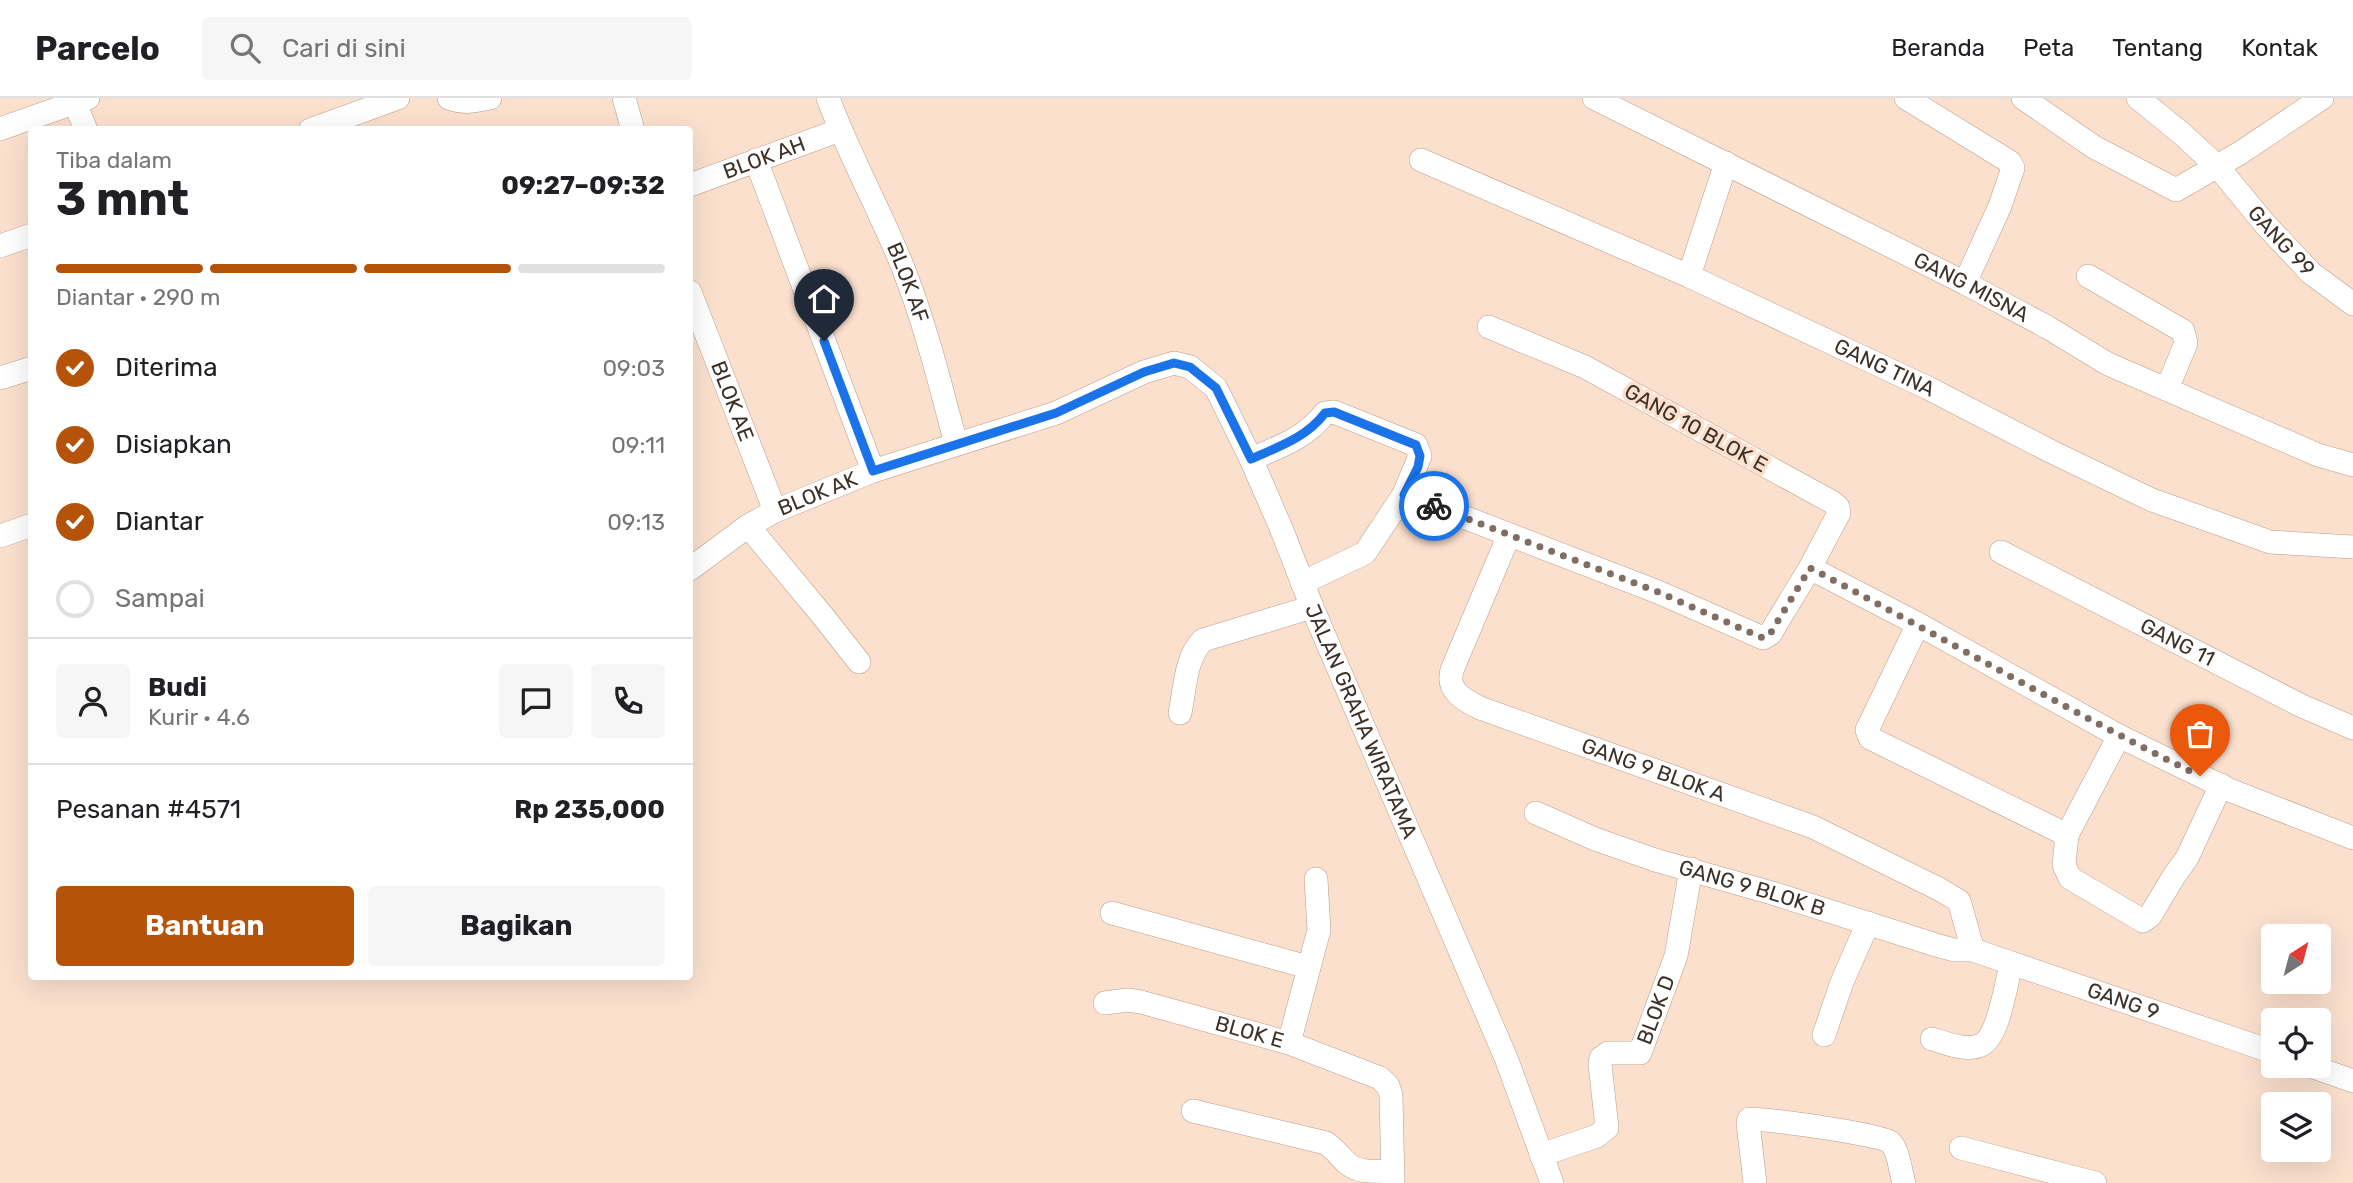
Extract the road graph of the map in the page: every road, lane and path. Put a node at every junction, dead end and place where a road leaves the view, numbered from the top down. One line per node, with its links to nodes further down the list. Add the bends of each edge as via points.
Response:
1 (398, 98): 13 (street)
2 (449, 98): 3 (street, via 472,102)
3 (490, 98)
4 (624, 98): 14 (street)
5 (828, 98): 16 (street, BLOK AF)
6 (1594, 98): 19 (street, GANG MISNA)
7 (1906, 98): 26 (street, via 2014,168)
8 (2023, 98): 20 (street, via 2095,147 2172,190)
9 (2138, 98): 20 (street, GANG 99)
10 (2322, 98): 20 (street)
11 (79, 100): 12 (street); 15 (street)
12 (85, 126)
13 (321, 126)
14 (632, 126)
15 (0, 129)
16 (840, 130): 17 (street, BLOK AH); 34 (street, BLOK AF, via 901,262)
17 (756, 160): 21 (street, BLOK AH); 37 (street)
18 (1420, 160): 24 (street, GANG TINA)
19 (1726, 163): 24 (street); 26 (street, GANG MISNA)
20 (2218, 167): 28 (street, GANG 99, via 2311,273)
21 (693, 184)
22 (28, 236): 23 (street)
23 (0, 246)
24 (1689, 276): 44 (street, GANG TINA, via 2152,500 2270,542)
25 (2088, 276): 33 (street, via 2183,331 2186,343)
26 (1965, 283): 33 (street, GANG MISNA, via 2108,363)
27 (693, 300): 39 (street, BLOK AE)
28 (2353, 304)
29 (1489, 327): 47 (street, GANG 10 BLOK E, via 1585,367 1832,502 1839,513)
30 (28, 369): 31 (street)
31 (0, 378)
32 (1216, 388): 34 (street, BLOK AK, via 1190,367 1174,363 1056,413); 35 (street, JALAN GRAHA WIRATAMA)
33 (2167, 390): 36 (street, GANG MISNA, via 2318,455)
34 (956, 444): 37 (street, BLOK AK)
35 (1251, 459): 38 (street, via 1297,438 1325,413 1334,412 1416,445 1418,467); 48 (street, JALAN GRAHA WIRATAMA)
36 (2353, 465)
37 (873, 471): 39 (street, BLOK AK)
38 (1404, 495): 42 (street); 48 (street, via 1365,552)
39 (775, 511): 41 (street, BLOK AK)
40 (28, 526): 43 (street)
41 (748, 526): 46 (street, BLOK AK); 51 (street)
42 (1509, 535): 47 (street, via 1763,638 1770,634); 63 (street, GANG 9 BLOK A, via 1452,670 1453,691 1480,708 1812,827 1939,889 1959,901)
43 (0, 536)
44 (2353, 547)
45 (2001, 552): 53 (street, GANG 11)
46 (693, 567)
47 (1810, 568): 50 (street)
48 (1302, 583): 49 (street, JALAN GRAHA WIRATAMA)
49 (1312, 607): 52 (street, via 1203,640 1194,649); 75 (street, JALAN GRAHA WIRATAMA, via 1506,1058)
50 (1918, 624): 54 (street); 57 (street, via 1868,735)
51 (859, 662)
52 (1180, 713)
53 (2353, 728)
54 (2119, 736): 55 (street); 57 (street)
55 (2221, 785): 57 (street, via 2187,858 2146,920 2070,877 2064,865); 58 (street)
56 (1536, 813): 59 (street, GANG 9 BLOK B, via 1595,839)
57 (2067, 835)
58 (2353, 838)
59 (1691, 869): 62 (street, GANG 9 BLOK B); 75 (street, BLOK D, via 1676,956 1640,1054 1608,1053 1601,1058 1607,1128 1597,1136)
60 (1316, 879): 65 (street, via 1319,930)
61 (1112, 913): 65 (street)
62 (1868, 923): 63 (street, GANG 9 BLOK B, via 1954,950); 67 (street)
63 (1973, 950): 64 (street, GANG 9)
64 (2011, 965): 68 (street, via 1989,1038 1973,1047); 70 (street, GANG 9)
65 (1308, 967): 69 (street)
66 (1105, 1003): 69 (street, BLOK E, via 1141,1002)
67 (1824, 1035)
68 (1933, 1039)
69 (1289, 1043): 76 (street, BLOK E, via 1370,1072 1388,1086)
70 (2261, 1048)
71 (2331, 1074): 72 (street)
72 (2353, 1082)
73 (1193, 1111): 76 (street, via 1326,1143 1349,1166)
74 (1961, 1148): 80 (street)
75 (1541, 1155): 77 (street, JALAN GRAHA WIRATAMA)
76 (1393, 1177)
77 (1547, 1182)
78 (1755, 1183): 79 (street, via 1749,1119 1886,1140 1896,1150)
79 (1904, 1183)
80 (2095, 1183)

